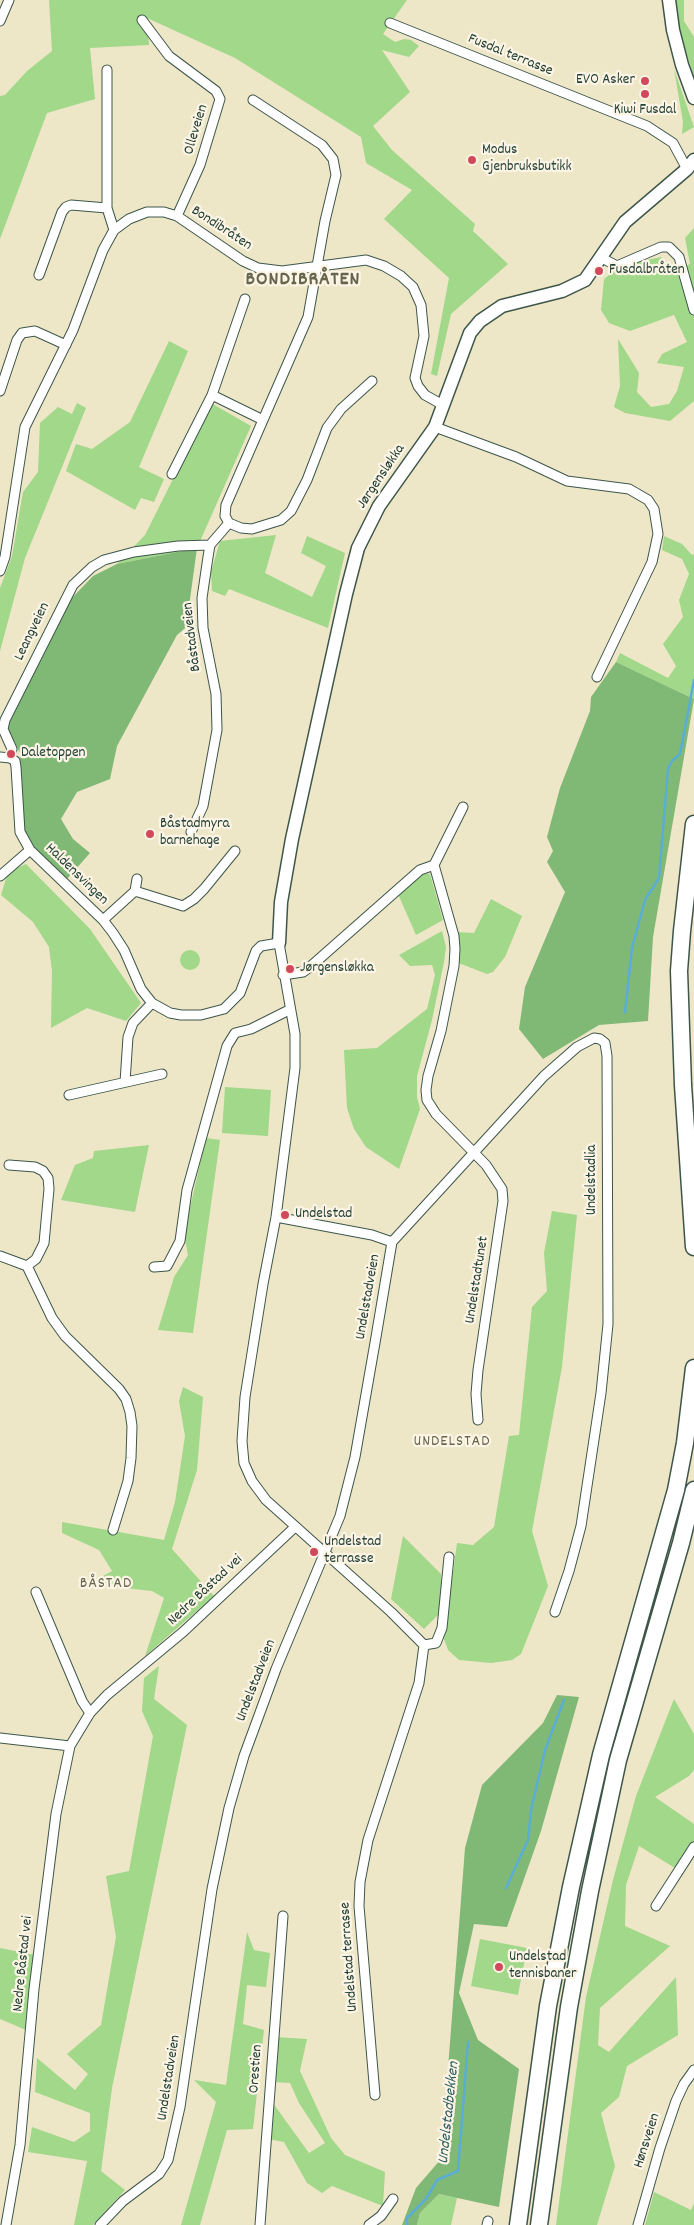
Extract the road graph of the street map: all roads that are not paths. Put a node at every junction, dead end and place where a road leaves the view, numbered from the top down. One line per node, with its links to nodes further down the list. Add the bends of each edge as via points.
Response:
1 (9, 0): 4 (street)
2 (669, 0): 7 (street, via 673,30)
3 (142, 20): 11 (street, Olleveien, via 169,56 216,91 220,99 200,165)
4 (0, 21)
5 (390, 23): 9 (street, Fusdal terrasse, via 647,126 673,143)
6 (107, 70): 10 (street)
7 (694, 98)
8 (253, 100): 14 (street, via 322,145 333,159 336,175)
9 (692, 165): 13 (street, Jørgensløkka, via 625,222)
10 (107, 208): 12 (street); 15 (street, via 66,207)
11 (177, 216): 12 (street, Bondibråten, via 146,212); 14 (street, Bondibråten, via 258,268 282,270)
12 (114, 230): 18 (street, Bondibråten)
13 (602, 258): 17 (street, via 617,266 669,247 679,257); 22 (street, Jørgensløkka, via 578,285 502,306 480,321 462,351)
14 (317, 266): 22 (street, Bondibråten, via 366,260 384,266 412,287 421,304 424,336 416,378 418,386 425,395); 23 (street, via 308,317)
15 (39, 275)
16 (245, 299): 21 (street)
17 (694, 310)
18 (66, 345): 20 (street, via 35,331 22,333); 28 (street, Bondibråten, via 24,427)
19 (372, 382): 26 (street, via 341,410 327,428 291,511 281,520 252,529)
20 (0, 391)
21 (212, 395): 23 (street); 25 (street)
22 (443, 405): 24 (street, Jørgensløkka)
23 (263, 420): 26 (street, via 226,505 225,516)
24 (435, 427): 29 (street, via 516,457 567,481 629,489 648,500 654,509 658,534 652,562); 42 (street, Jørgensløkka, via 378,506 358,548 292,839 281,902)
25 (172, 474)
26 (229, 523): 27 (street)
27 (210, 545): 31 (street, Leangveien, via 134,552 104,560 81,577 67,596 5,720 3,729 12,749); 34 (street, Båstadveien, via 202,598 203,628 216,694 217,730 203,806)
28 (0, 571)
29 (597, 677)
30 (0, 757): 31 (street)
31 (10, 758): 35 (street, Leangveien, via 16,767 20,832)
32 (463, 807): 37 (street)
33 (694, 824): 53 (highway, via 679,971)
34 (191, 832)
35 (30, 850): 38 (street); 41 (street, Haldensvingen)
36 (235, 851): 40 (street, via 204,889 182,906)
37 (434, 866): 43 (street, via 420,870 310,967 297,974); 49 (street, via 455,949 441,1031 428,1076 427,1100 445,1125)
38 (0, 876)
39 (137, 879): 40 (street)
40 (135, 891): 41 (street, Haldensvingen)
41 (103, 920): 44 (street, Haldensvingen, via 124,950 141,989)
42 (279, 943): 43 (street, Jørgensløkka); 44 (street, via 261,946 256,951 240,993 224,1009 201,1015 181,1015)
43 (283, 975): 45 (street, Jørgensløkka)
44 (152, 1003): 47 (street, via 133,1023 128,1037)
45 (289, 1010): 51 (street, Jørgensløkka, via 295,1034 295,1068); 56 (street, via 236,1033 227,1046 187,1190 180,1241 167,1266)
46 (162, 1074): 47 (street)
47 (125, 1082): 48 (street)
48 (69, 1096)
49 (474, 1152): 52 (street, Undelstadlia); 58 (street, Undelstadtunet, via 497,1178 503,1201 478,1370); 65 (street, Undelstadlia, via 544,1076 576,1047 594,1038 605,1043 607,1344 581,1526)
50 (9, 1165): 55 (street, via 35,1167 43,1170 48,1178 44,1243 36,1259)
51 (276, 1217): 52 (street, Undelstadveien, via 372,1235); 60 (street, via 262,1284 245,1397 242,1441 244,1464 252,1481 266,1500)
52 (392, 1242): 62 (street, Undelstadveien, via 348,1487)
53 (694, 1247)
54 (0, 1256): 55 (street)
55 (27, 1266): 61 (street, via 52,1318 65,1336 119,1389 130,1412 128,1481)
56 (154, 1267)
57 (694, 1368): 80 (highway, via 676,1490 601,1756 571,1887 548,2006)
58 (478, 1420)
59 (694, 1490): 81 (highway, via 614,1779 590,1891 569,2007)
60 (295, 1527): 62 (street); 67 (street, Nedre Båstad vei, via 183,1632 106,1695)
61 (113, 1530)
62 (325, 1554): 66 (street); 77 (street, Undelstadveien, via 276,1668 229,1808 212,1889 180,2107 168,2160 159,2174 123,2201)
63 (449, 1557): 66 (street, via 442,1628 436,1643)
64 (36, 1592): 67 (street)
65 (555, 1612)
66 (424, 1645): 74 (street, Undelstad terrasse, via 419,1683 368,1840 360,1882 359,1906)
67 (90, 1713): 69 (street, Nedre Båstad vei)
68 (0, 1738): 69 (street)
69 (70, 1746): 76 (street, Nedre Båstad vei, via 56,1814 34,1989 20,2145)
70 (694, 1847): 71 (street)
71 (656, 1906)
72 (283, 1916): 78 (street, Orestien)
73 (694, 2070): 82 (street, Hønsveien, via 676,2101)
74 (375, 2095)
75 (393, 2199): 79 (street)
76 (6, 2225)
77 (100, 2225)
78 (260, 2225)
79 (370, 2225)
80 (518, 2225)
81 (539, 2225)
82 (638, 2225)

